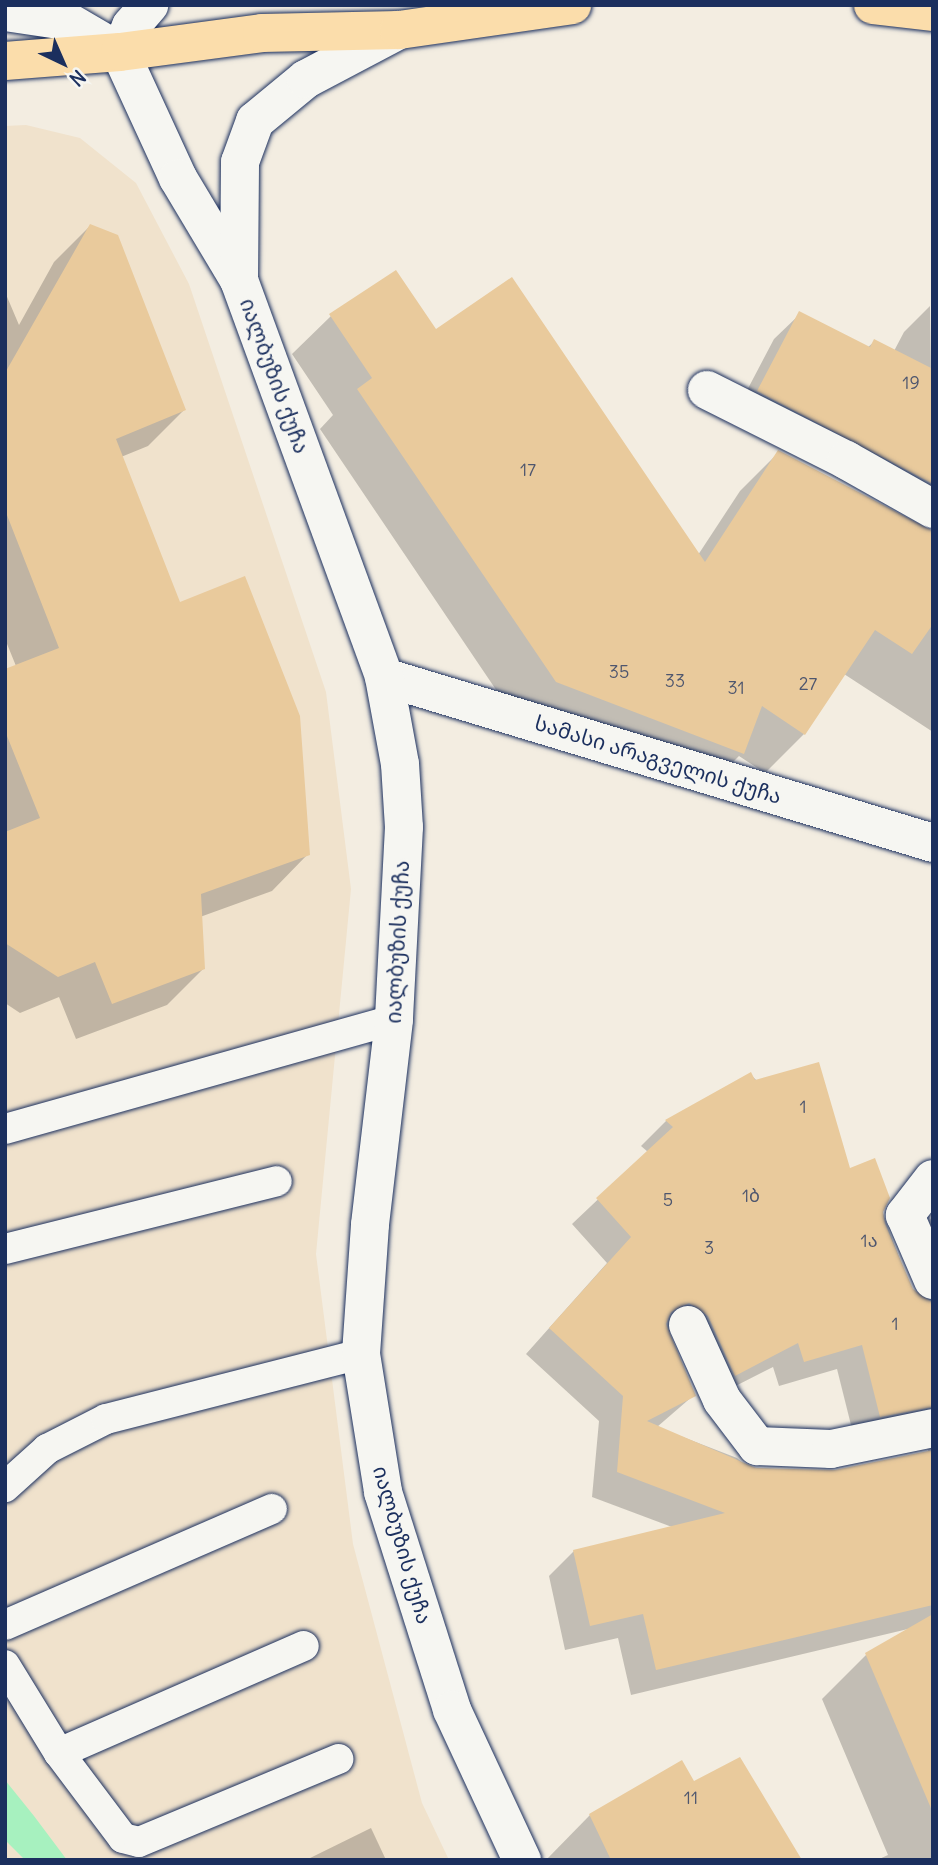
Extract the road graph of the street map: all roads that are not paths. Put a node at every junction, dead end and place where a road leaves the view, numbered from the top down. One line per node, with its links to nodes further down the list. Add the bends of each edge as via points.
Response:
1 (149, 5): 7 (main road, via 131,26)
2 (572, 5): 6 (main road)
3 (873, 5): 5 (main road)
4 (5, 12): 7 (main road, via 67,21)
5 (933, 12)
6 (399, 30): 7 (main road, via 262,33); 9 (main road, via 306,79 255,121 240,162)
7 (120, 52): 8 (main road); 9 (main road, იალბუზის ქუჩა, via 178,178)
8 (5, 61)
9 (239, 280): 12 (main road, იალბუზის ქუჩა)
10 (707, 390): 11 (main road)
11 (933, 509)
12 (384, 677): 13 (main road, სამასი არაგველის ქუჩა); 14 (main road, იალბუზის ქუჩა, via 400,764 404,827)
13 (933, 843)
14 (394, 1020): 15 (lane); 21 (main road, იალბუზის ქუჩა, via 370,1224)
15 (5, 1129)
16 (933, 1180): 19 (main road, via 905,1214)
17 (277, 1181): 18 (lane)
18 (5, 1249)
19 (933, 1280)
20 (688, 1325): 22 (main road, via 722,1400 757,1446 831,1449)
21 (361, 1354): 23 (lane, via 106,1419 47,1449); 30 (main road, იალბუზის ქუჩა, via 383,1492 452,1710)
22 (933, 1429)
23 (5, 1487)
24 (272, 1509): 25 (lane)
25 (5, 1625)
26 (304, 1646): 28 (lane)
27 (5, 1665): 28 (lane)
28 (59, 1753): 29 (lane, via 123,1838 139,1842)
29 (338, 1759)
30 (522, 1860)

